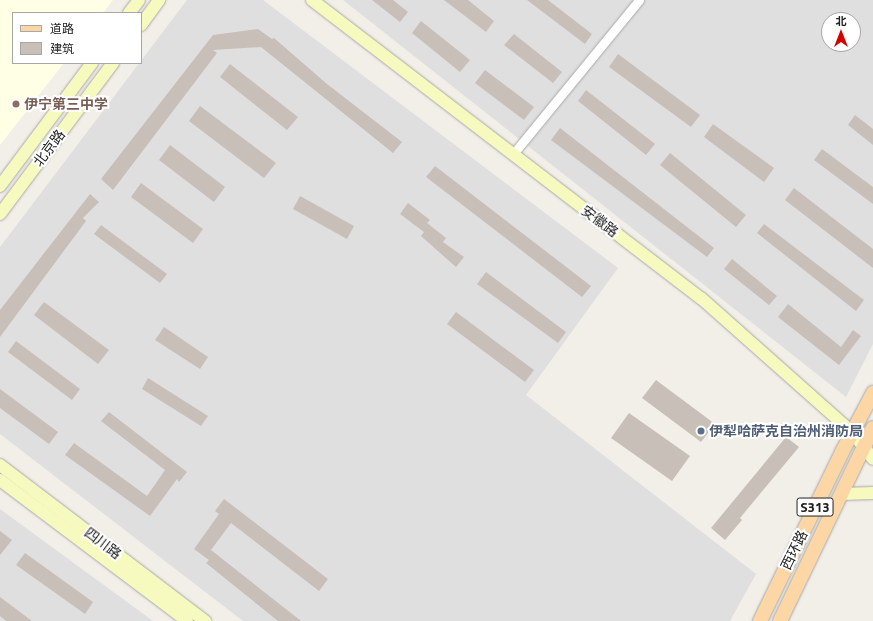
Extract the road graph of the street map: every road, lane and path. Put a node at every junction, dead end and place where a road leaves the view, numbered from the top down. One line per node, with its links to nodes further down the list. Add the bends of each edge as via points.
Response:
1 (139, 0): 5 (street)
2 (159, 0): 6 (street)
3 (312, 0): 9 (street, 安徽路)
4 (639, 0): 9 (street)
5 (130, 12)
6 (142, 24)
7 (91, 64): 10 (street, 北京路)
8 (111, 64): 11 (street, 北京路)
9 (513, 154): 14 (street, 安徽路, via 701,298)
10 (0, 186)
11 (0, 214)
12 (873, 393): 14 (main road, 西环路 / S313)
13 (873, 428): 15 (main road, 西环路 / S313)
14 (852, 432): 15 (street, 安徽路); 23 (main road, 西环路 / S313)
15 (864, 448): 16 (street, 安徽路); 20 (main road, 西环路 / S313)
16 (873, 459)
17 (0, 465): 22 (street, 四川路)
18 (0, 480): 21 (street, 四川路)
19 (873, 493): 20 (street)
20 (842, 494): 24 (main road, 西环路 / S313)
21 (187, 621)
22 (205, 621)
23 (760, 621)
24 (780, 621)

